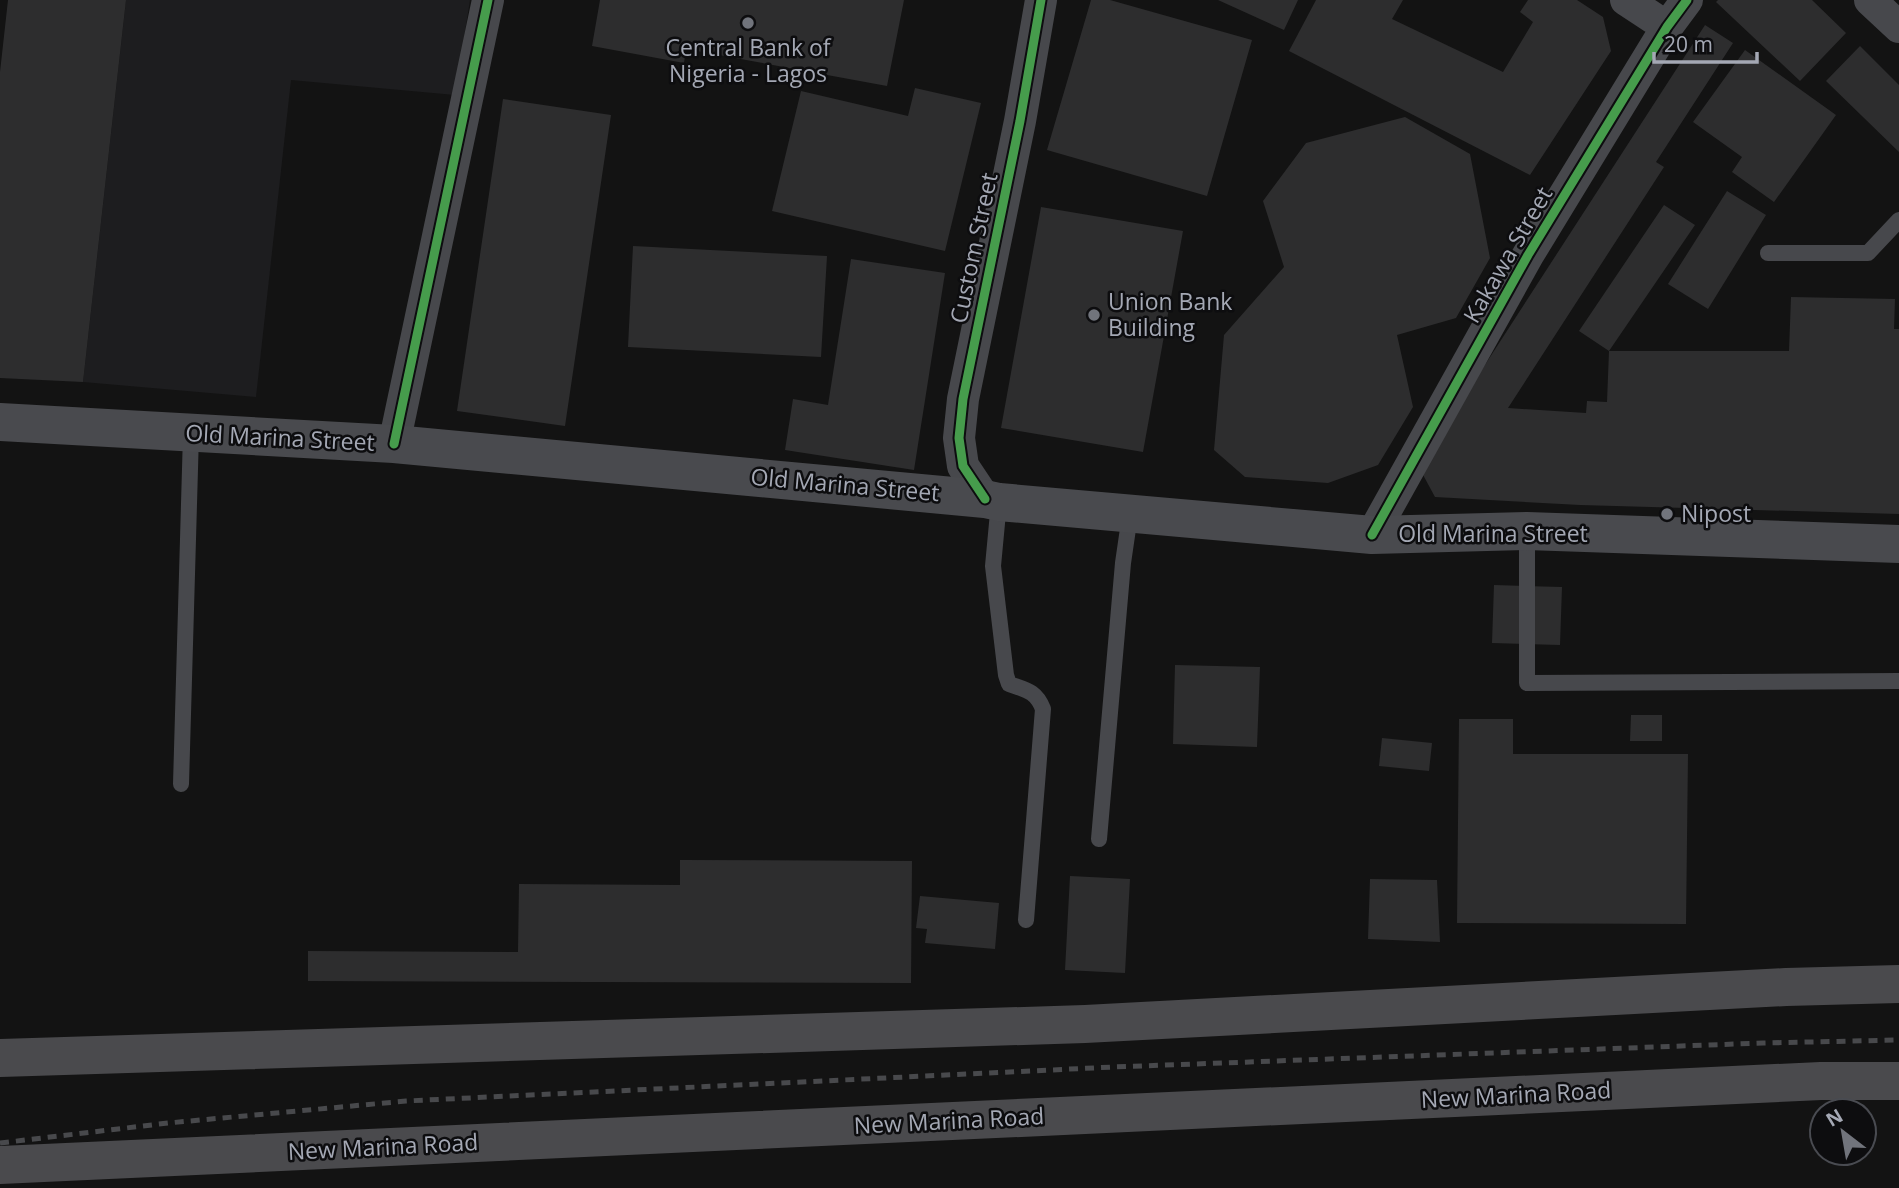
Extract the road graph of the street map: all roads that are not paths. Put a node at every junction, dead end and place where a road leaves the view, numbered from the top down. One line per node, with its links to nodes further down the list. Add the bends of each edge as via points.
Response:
1 (488, 0): 12 (street)
2 (1041, 0): 13 (street, Custom Street, via 959,438 963,466)
3 (1626, 0): 6 (street)
4 (1686, 0): 6 (street, Kakawa Street)
5 (1870, 0): 7 (street)
6 (1667, 27): 16 (street, Kakawa Street, via 1528,255)
7 (1899, 27)
8 (1899, 220): 9 (lane, via 1868,253)
9 (1768, 253)
10 (0, 422): 11 (main road, Old Marina Street)
11 (191, 434): 12 (main road, Old Marina Street); 19 (lane)
12 (394, 444): 13 (main road, Old Marina Street)
13 (992, 500): 14 (main road, Old Marina Street); 21 (lane, via 993,566 1006,675 1009,684 1039,698 1043,709)
14 (1130, 515): 16 (main road, Old Marina Street); 20 (lane)
15 (1527, 531): 16 (main road, Old Marina Street); 17 (main road, Old Marina Street); 18 (lane, via 1527,683)
16 (1372, 535)
17 (1899, 544)
18 (1899, 681)
19 (181, 784)
20 (1099, 839)
21 (1026, 920)
22 (1899, 984): 23 (highway, via 1085,1024)
23 (0, 1058)
24 (1899, 1063): 25 (highway)
25 (1821, 1081): 26 (highway, New Marina Road); 27 (highway, New Marina Road)
26 (1899, 1081)
27 (0, 1165)

